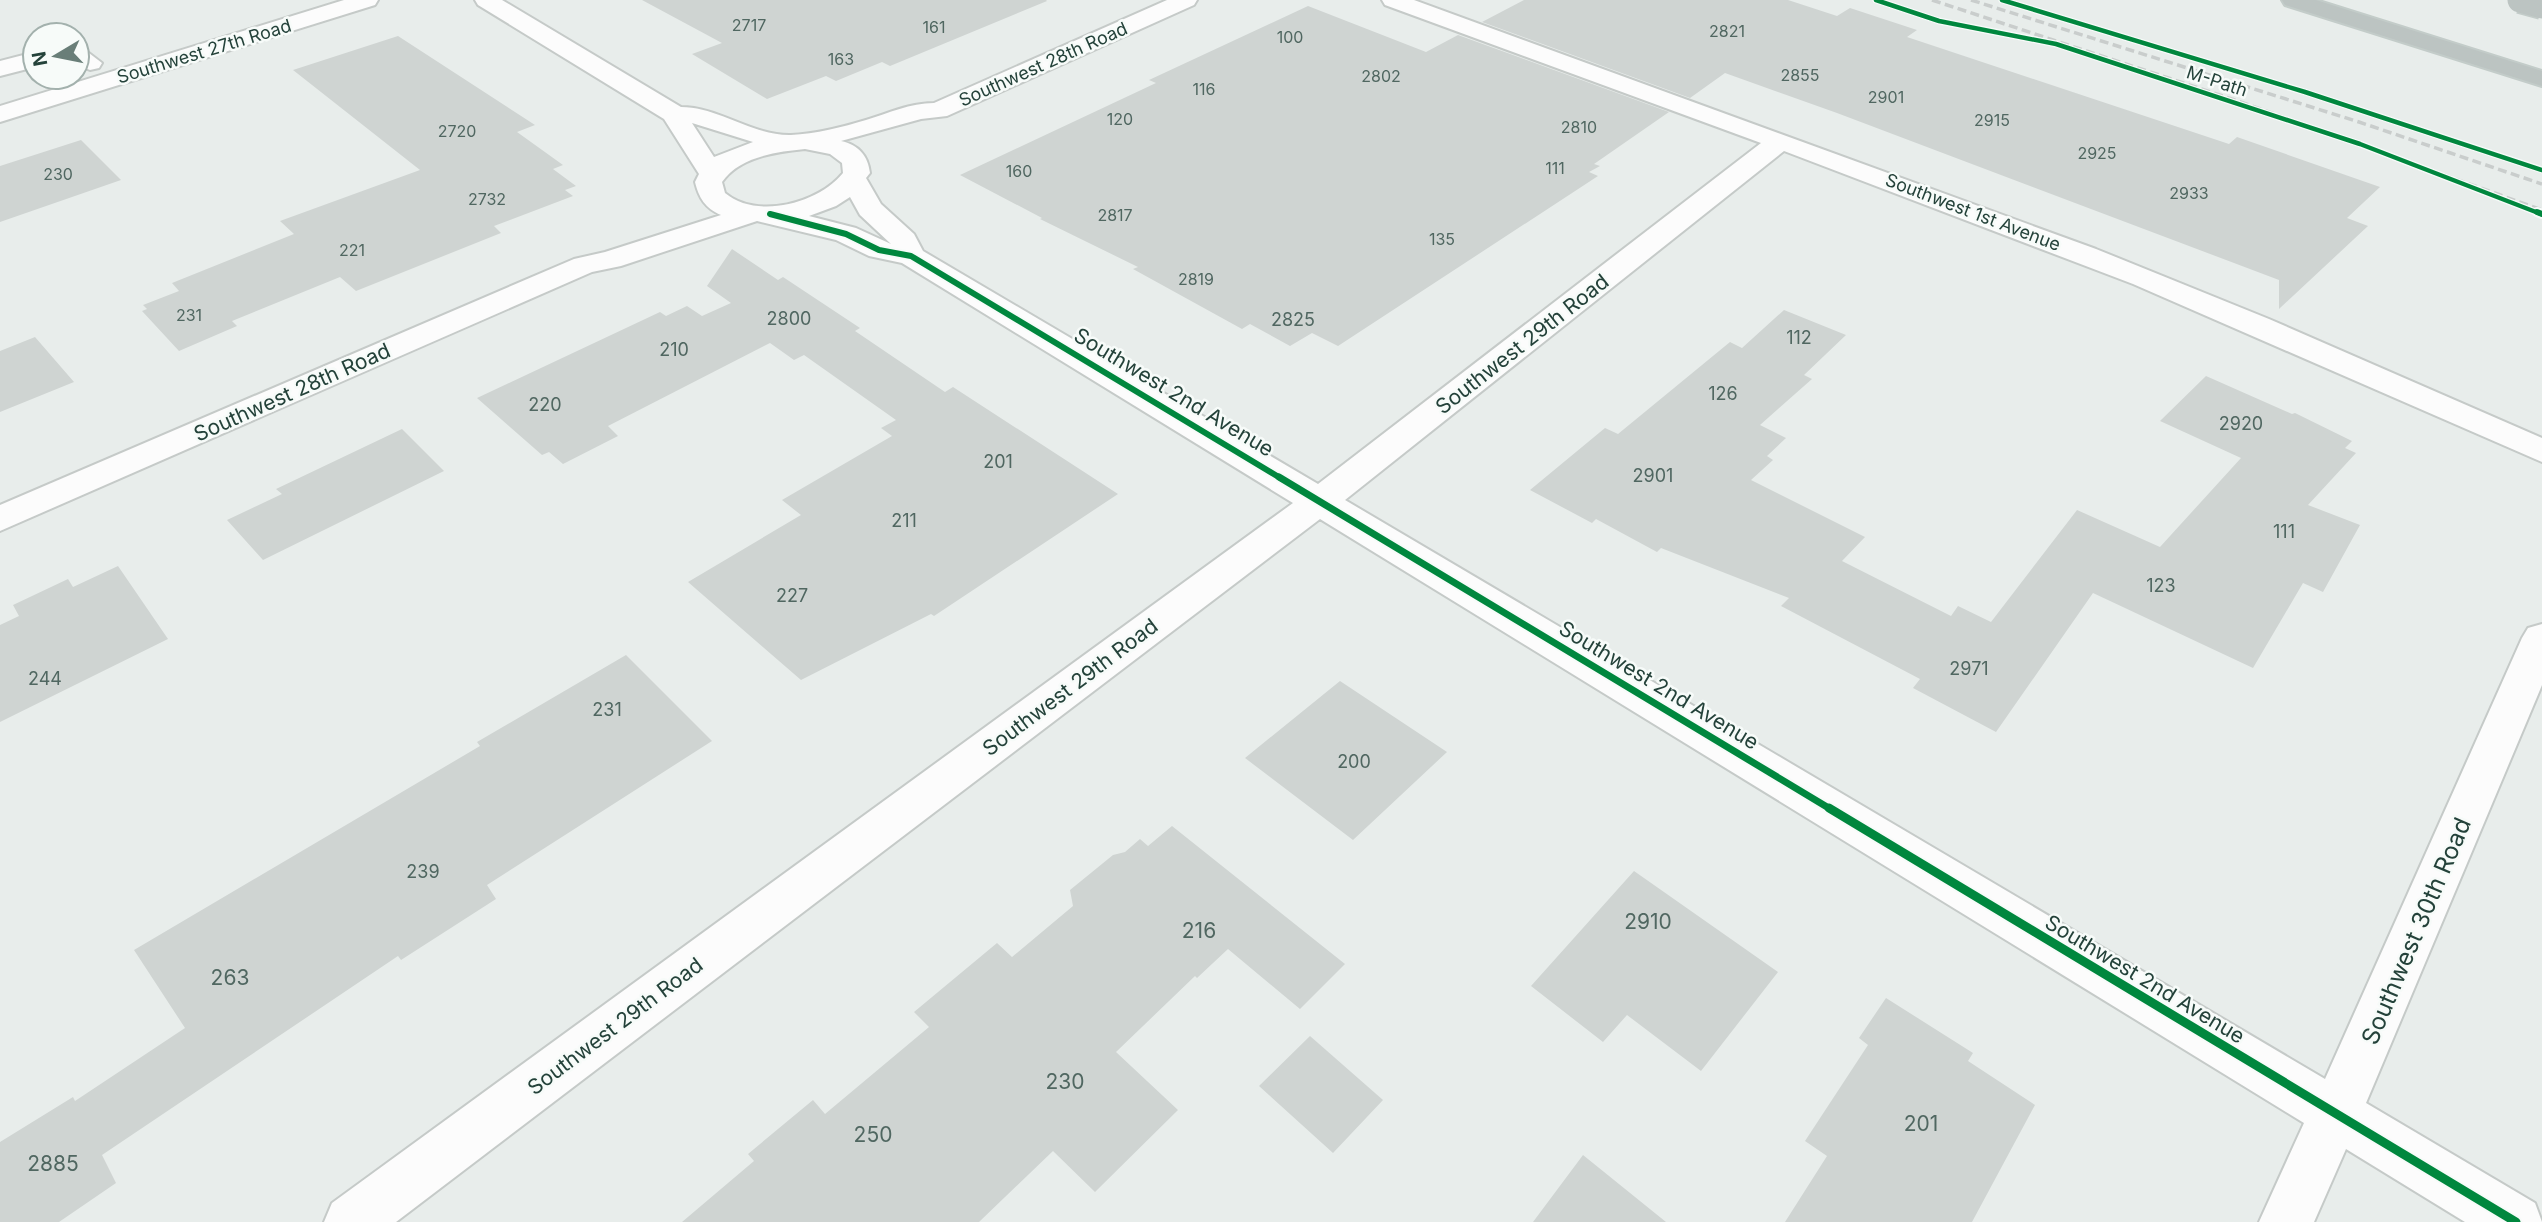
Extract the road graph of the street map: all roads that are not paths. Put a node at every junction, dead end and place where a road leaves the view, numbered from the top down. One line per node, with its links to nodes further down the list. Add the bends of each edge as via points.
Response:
1 (300, 0): 9 (street, Southwest 27th Road)
2 (367, 0): 16 (street, Southwest 27th Road)
3 (486, 0): 17 (street)
4 (1186, 0): 15 (street, Southwest 28th Road)
5 (1393, 0): 19 (street, Southwest 1st Avenue)
6 (2293, 0): 12 (highway)
7 (2520, 0): 8 (highway, bridge)
8 (2542, 6)
9 (91, 58)
10 (21, 63): 11 (street)
11 (0, 69)
12 (2542, 79)
13 (21, 84): 14 (street)
14 (0, 90)
15 (938, 111): 18 (street, Southwest 28th Road, via 919,111 870,127); 20 (street, Southwest 28th Road, via 936,120)
16 (0, 114)
17 (676, 115): 18 (street, via 698,115 735,130); 21 (street)
18 (794, 141): 20 (street, Southwest 2nd Avenue, via 843,149); 21 (street, Southwest 28th Road, via 733,157)
19 (1780, 141): 25 (street, Southwest 1st Avenue, via 2089,256); 26 (street, Southwest 29th Road)
20 (868, 163): 22 (street, Southwest 28th Road, via 838,195 812,207); 23 (street, Southwest 2nd Avenue, via 870,209 904,240)
21 (712, 183): 22 (street, Southwest 2nd Avenue, via 723,205); 24 (street, Southwest 28th Road, via 687,207 596,250)
22 (760, 214): 23 (street, Southwest 2nd Avenue, via 846,234 879,250); 24 (street, Southwest 28th Road, via 611,260)
23 (911, 256): 26 (street, Southwest 2nd Avenue)
24 (584, 264): 27 (street, Southwest 28th Road)
25 (2542, 451)
26 (1320, 501): 29 (street, Southwest 2nd Avenue); 30 (street, Southwest 29th Road)
27 (0, 519)
28 (2542, 638): 29 (street, Southwest 30th Road)
29 (2336, 1114): 31 (street, Southwest 30th Road); 32 (street, Southwest 2nd Avenue)
30 (351, 1222)
31 (2286, 1222)
32 (2516, 1222)

